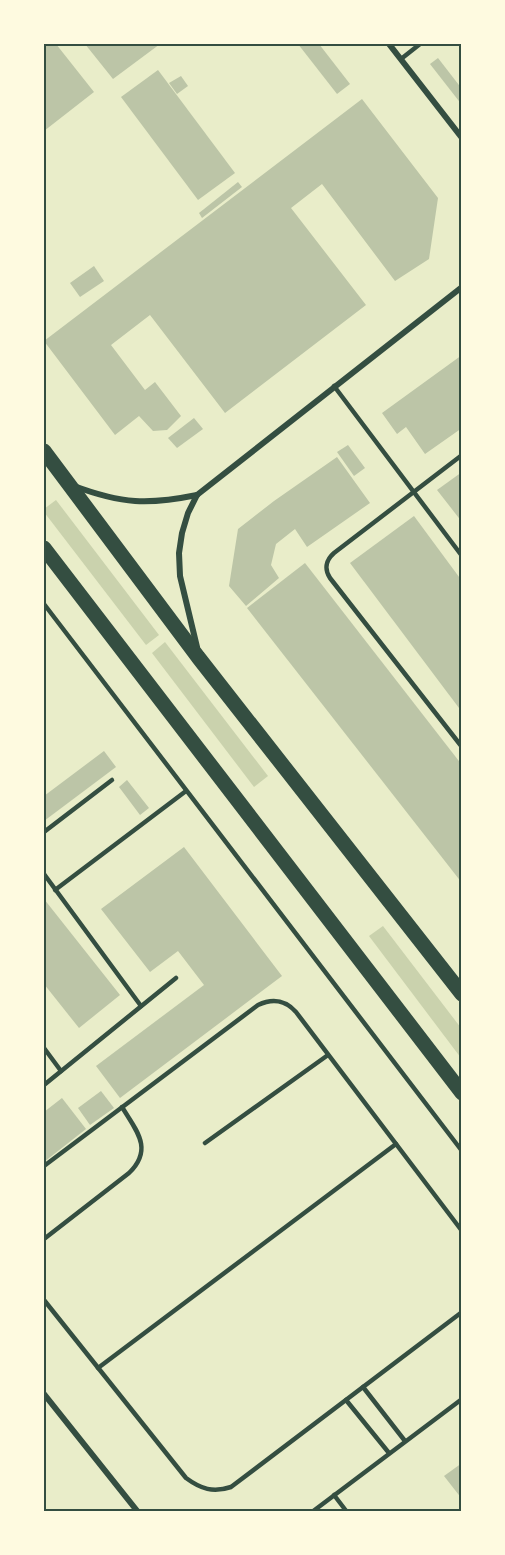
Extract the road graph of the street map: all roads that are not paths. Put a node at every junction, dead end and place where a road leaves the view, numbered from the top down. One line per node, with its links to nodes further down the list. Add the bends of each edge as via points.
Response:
1 (389, 44): 3 (street)
2 (420, 44): 3 (lane)
3 (401, 59): 4 (street)
4 (462, 138)
5 (462, 286): 6 (street)
6 (334, 386): 10 (lane); 11 (street)
7 (44, 451): 9 (main road)
8 (462, 455): 10 (lane)
9 (68, 484): 11 (street, via 119,500 171,500); 15 (main road)
10 (413, 492): 13 (lane); 16 (lane, via 334,553 327,562 327,573)
11 (197, 495): 15 (street, via 188,513 179,553 180,576)
12 (44, 548): 29 (main road)
13 (462, 556)
14 (44, 604): 18 (lane)
15 (198, 657): 23 (main road)
16 (462, 747)
17 (112, 780): 19 (lane)
18 (186, 791): 21 (lane); 33 (lane)
19 (44, 832)
20 (44, 874): 21 (lane)
21 (56, 890): 24 (lane)
22 (176, 978): 24 (lane)
23 (462, 993)
24 (141, 1006): 27 (lane)
25 (44, 1048): 27 (lane)
26 (328, 1055): 30 (lane, via 291,1006 267,1001); 31 (lane); 32 (lane)
27 (61, 1071): 28 (lane)
28 (44, 1085)
29 (462, 1093)
30 (122, 1107): 34 (lane); 36 (lane, via 141,1137 138,1162)
31 (205, 1143)
32 (396, 1144): 35 (lane); 39 (lane)
33 (462, 1151)
34 (44, 1166)
35 (462, 1231)
36 (44, 1239)
37 (44, 1300): 39 (lane)
38 (462, 1312): 40 (lane)
39 (98, 1368): 43 (lane, via 186,1478 214,1491 231,1487)
40 (363, 1387): 43 (lane); 44 (lane)
41 (44, 1394): 47 (street)
42 (462, 1399): 44 (lane)
43 (346, 1400): 45 (lane)
44 (405, 1441): 45 (lane)
45 (389, 1454): 46 (lane)
46 (334, 1495): 48 (lane); 49 (lane)
47 (138, 1512)
48 (312, 1512)
49 (347, 1512)

